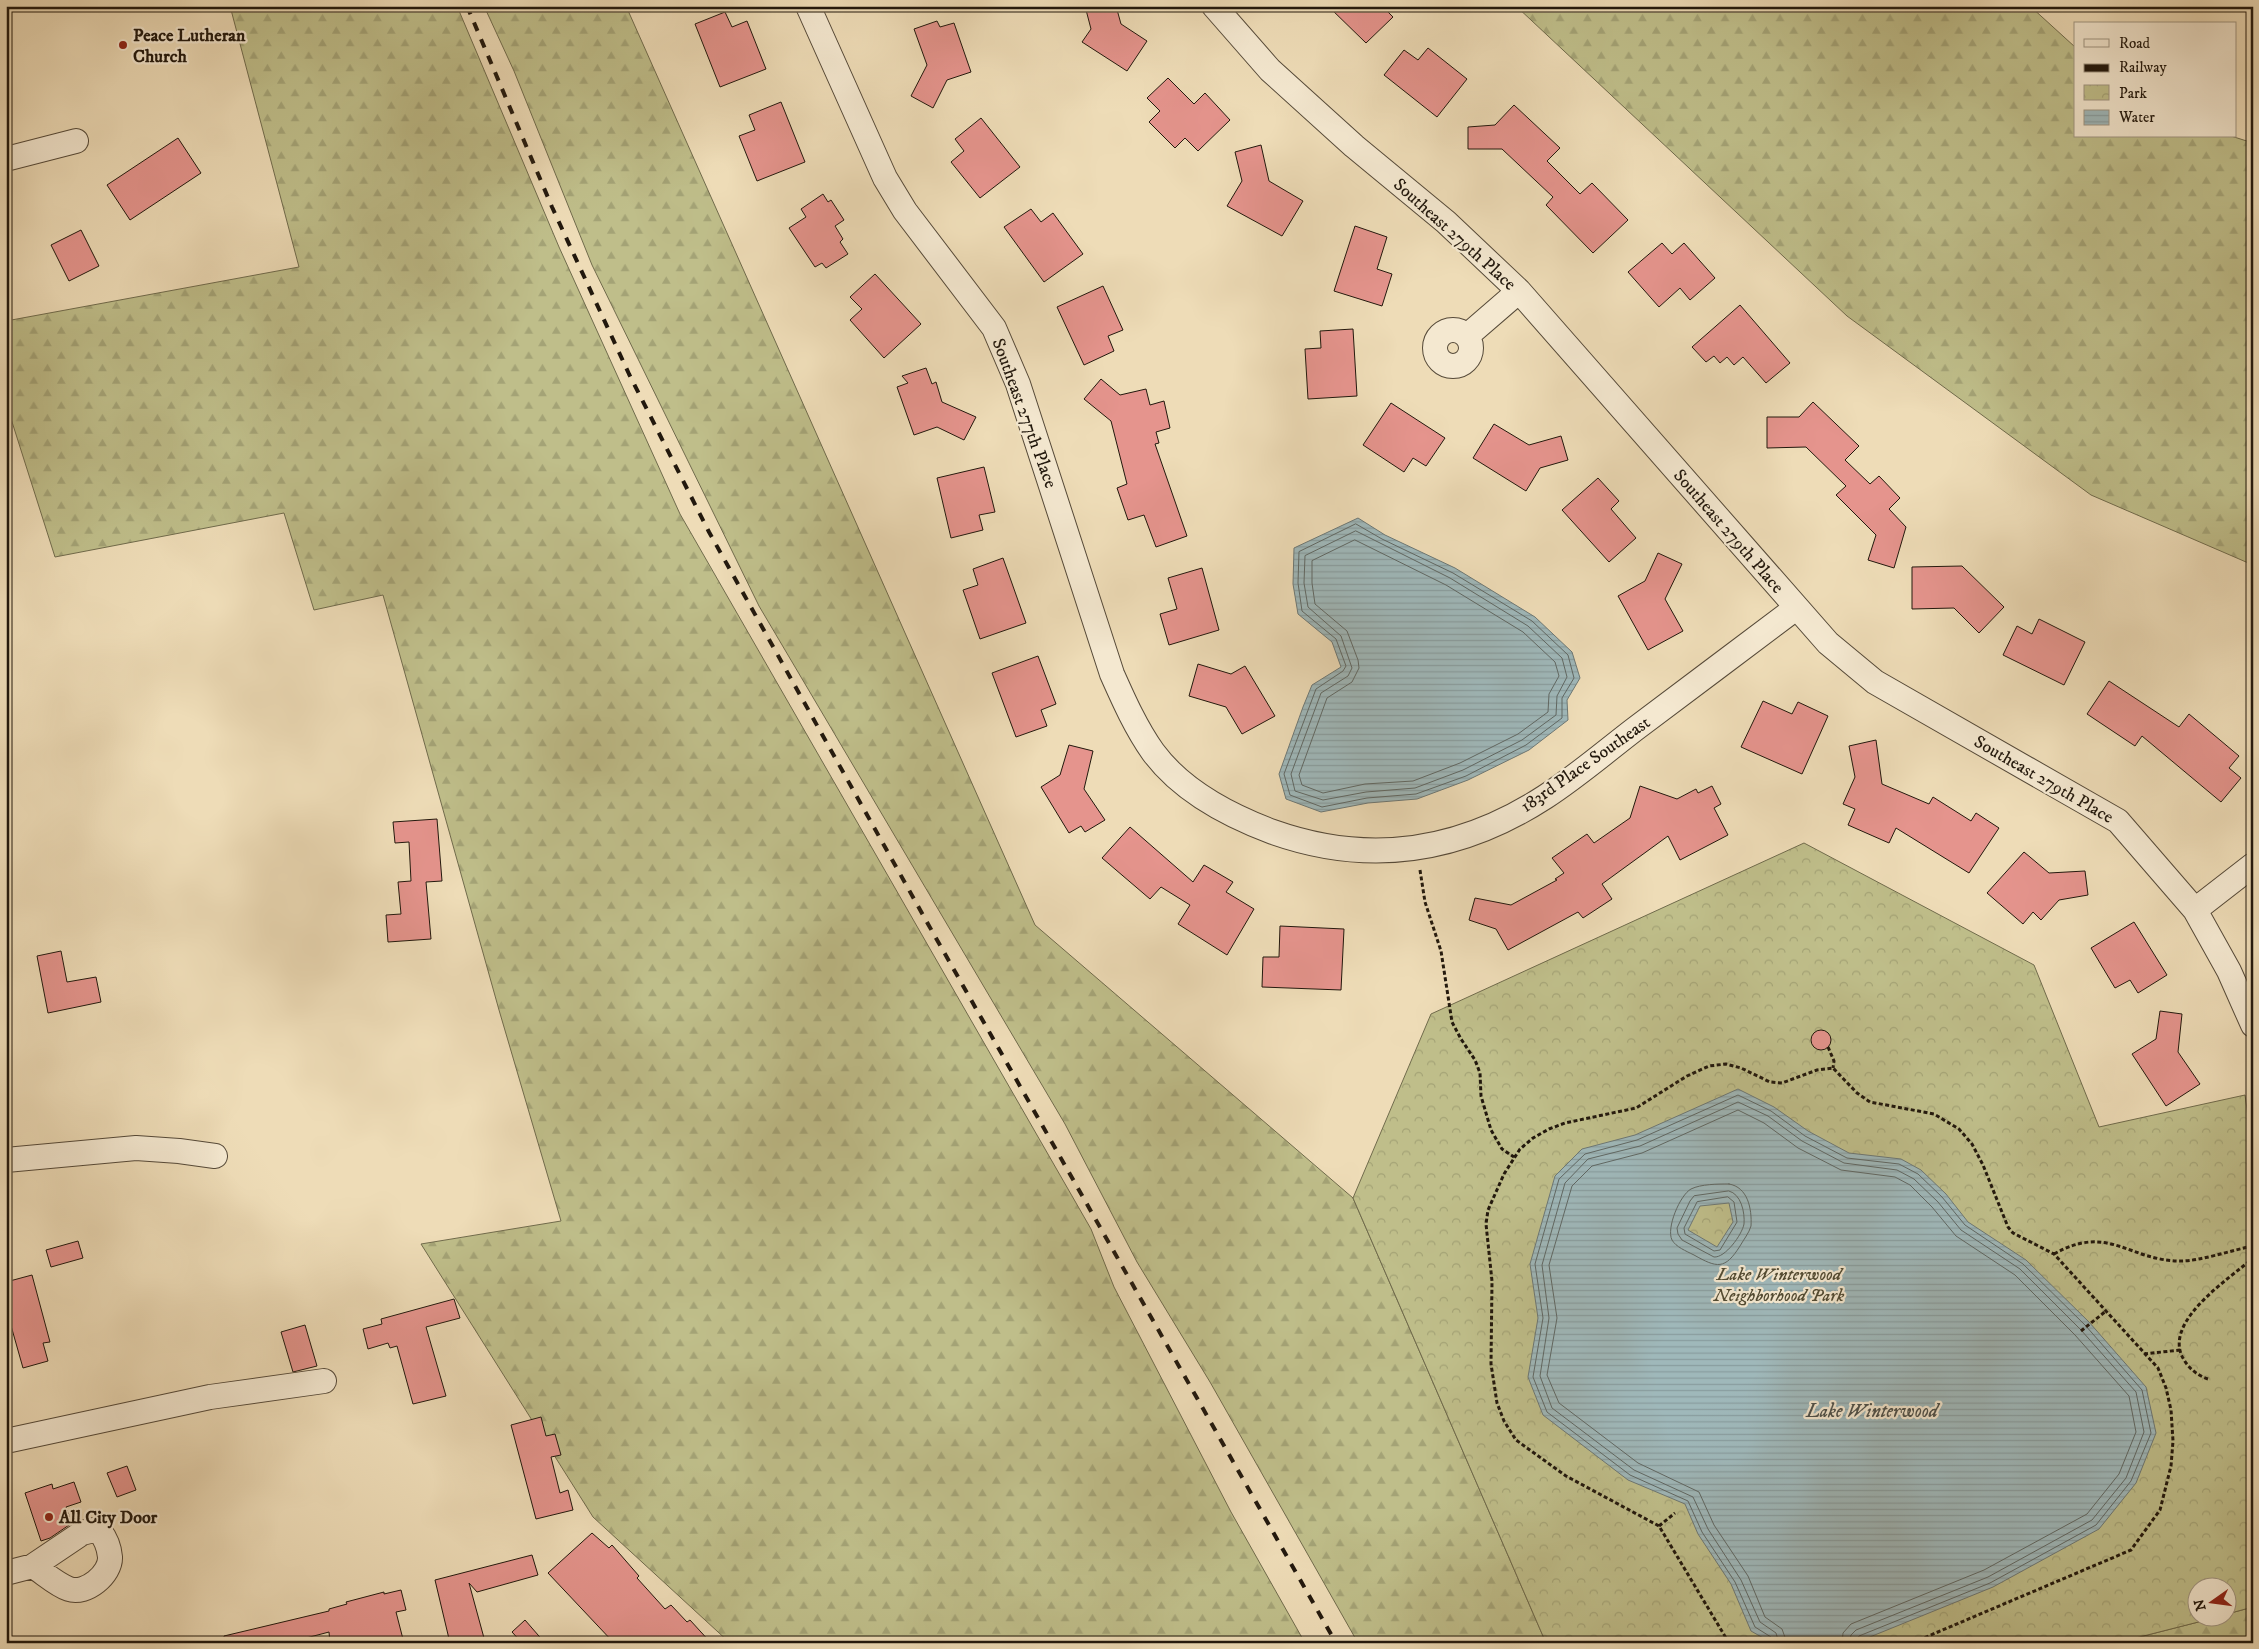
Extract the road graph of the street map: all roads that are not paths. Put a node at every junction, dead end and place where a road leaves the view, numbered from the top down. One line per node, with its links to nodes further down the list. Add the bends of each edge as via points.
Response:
1 (1214, 6): 5 (street, Southeast 279th Place, via 1270,70 1354,146 1446,222)
2 (815, 8): 8 (street, Southeast 277th Place, via 885,178 905,211 994,328 1018,384 1112,674 1130,715 1154,753)
3 (76, 141): 4 (street)
4 (6, 159)
5 (1519, 291): 6 (street); 7 (street, Southeast 279th Place)
6 (1467, 336)
7 (1796, 608): 8 (street, 183rd Place Southeast, via 1545,797 1466,837 1416,848 1382,851 1333,849 1255,825); 10 (street, Southeast 279th Place, via 1828,643 1875,682 2118,821)
8 (1205, 799)
9 (2253, 865): 10 (street)
10 (2195, 910): 11 (street, Southeast 279th Place, via 2229,971)
11 (2253, 1025)
12 (215, 1156): 13 (street, via 136,1148)
13 (6, 1160)
14 (324, 1381): 15 (street, via 210,1397)
15 (6, 1441)
16 (32, 1566): 17 (street)
17 (6, 1573)

